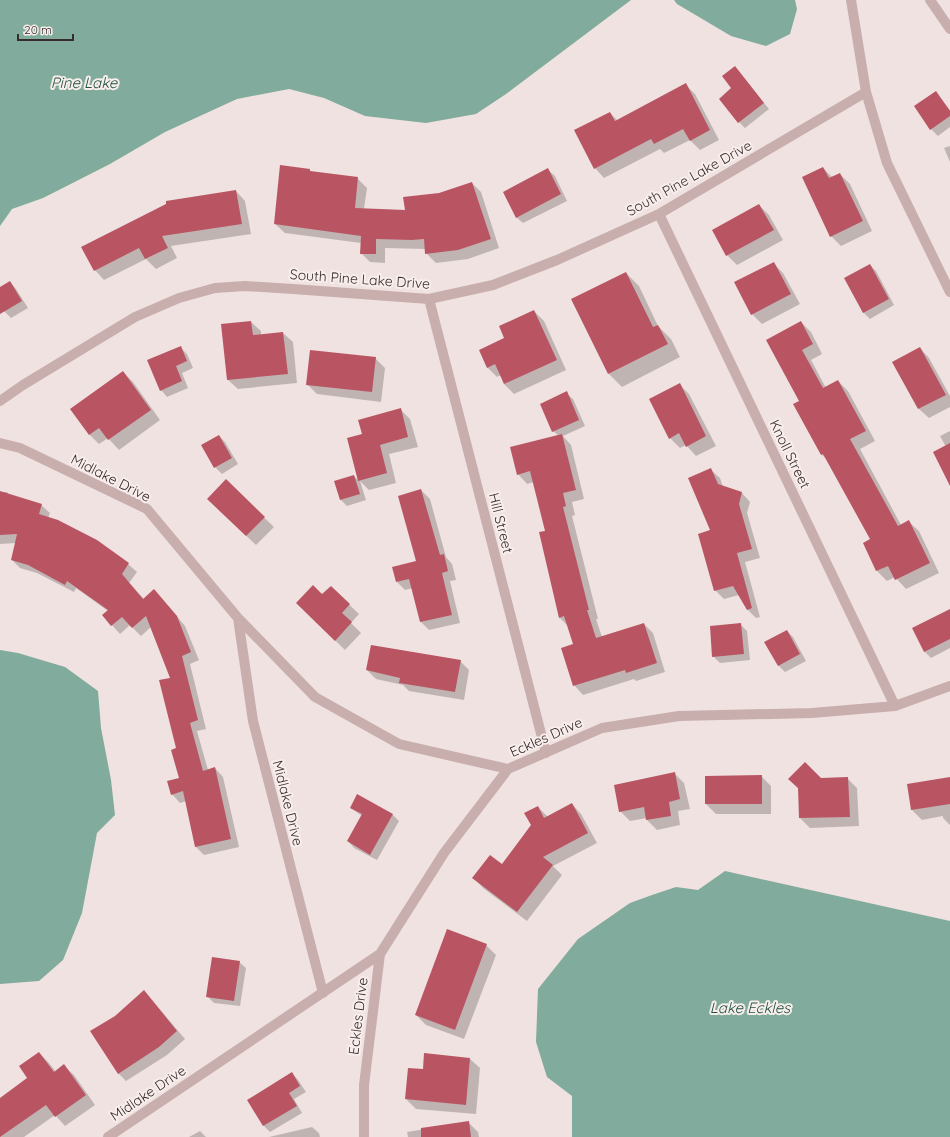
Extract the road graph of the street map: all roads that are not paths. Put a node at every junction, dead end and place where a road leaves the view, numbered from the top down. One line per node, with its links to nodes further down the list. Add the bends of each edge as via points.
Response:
1 (851, 0): 4 (street)
2 (930, 0): 3 (street)
3 (950, 28)
4 (866, 92): 5 (street, South Pine Lake Drive); 6 (street, via 887,163)
5 (659, 214): 7 (street, South Pine Lake Drive, via 557,260 493,285); 12 (street, Knoll Street)
6 (950, 292)
7 (429, 299): 8 (street, South Pine Lake Drive, via 245,286 215,288 179,298 135,317); 13 (street, Hill Street)
8 (0, 401)
9 (0, 443): 10 (street, Midlake Drive, via 20,448 147,509)
10 (238, 618): 14 (street, Midlake Drive, via 315,697 398,744); 16 (street, Midlake Drive, via 253,721)
11 (950, 686): 12 (street, Eckles Drive)
12 (895, 706): 13 (street, Eckles Drive, via 812,713 679,716 602,728)
13 (546, 754): 14 (street, Eckles Drive)
14 (508, 770): 15 (street, Eckles Drive, via 444,853)
15 (380, 954): 16 (street, Midlake Drive); 18 (street, Eckles Drive, via 364,1085)
16 (322, 993): 17 (street, Midlake Drive)
17 (108, 1137)
18 (364, 1137)

